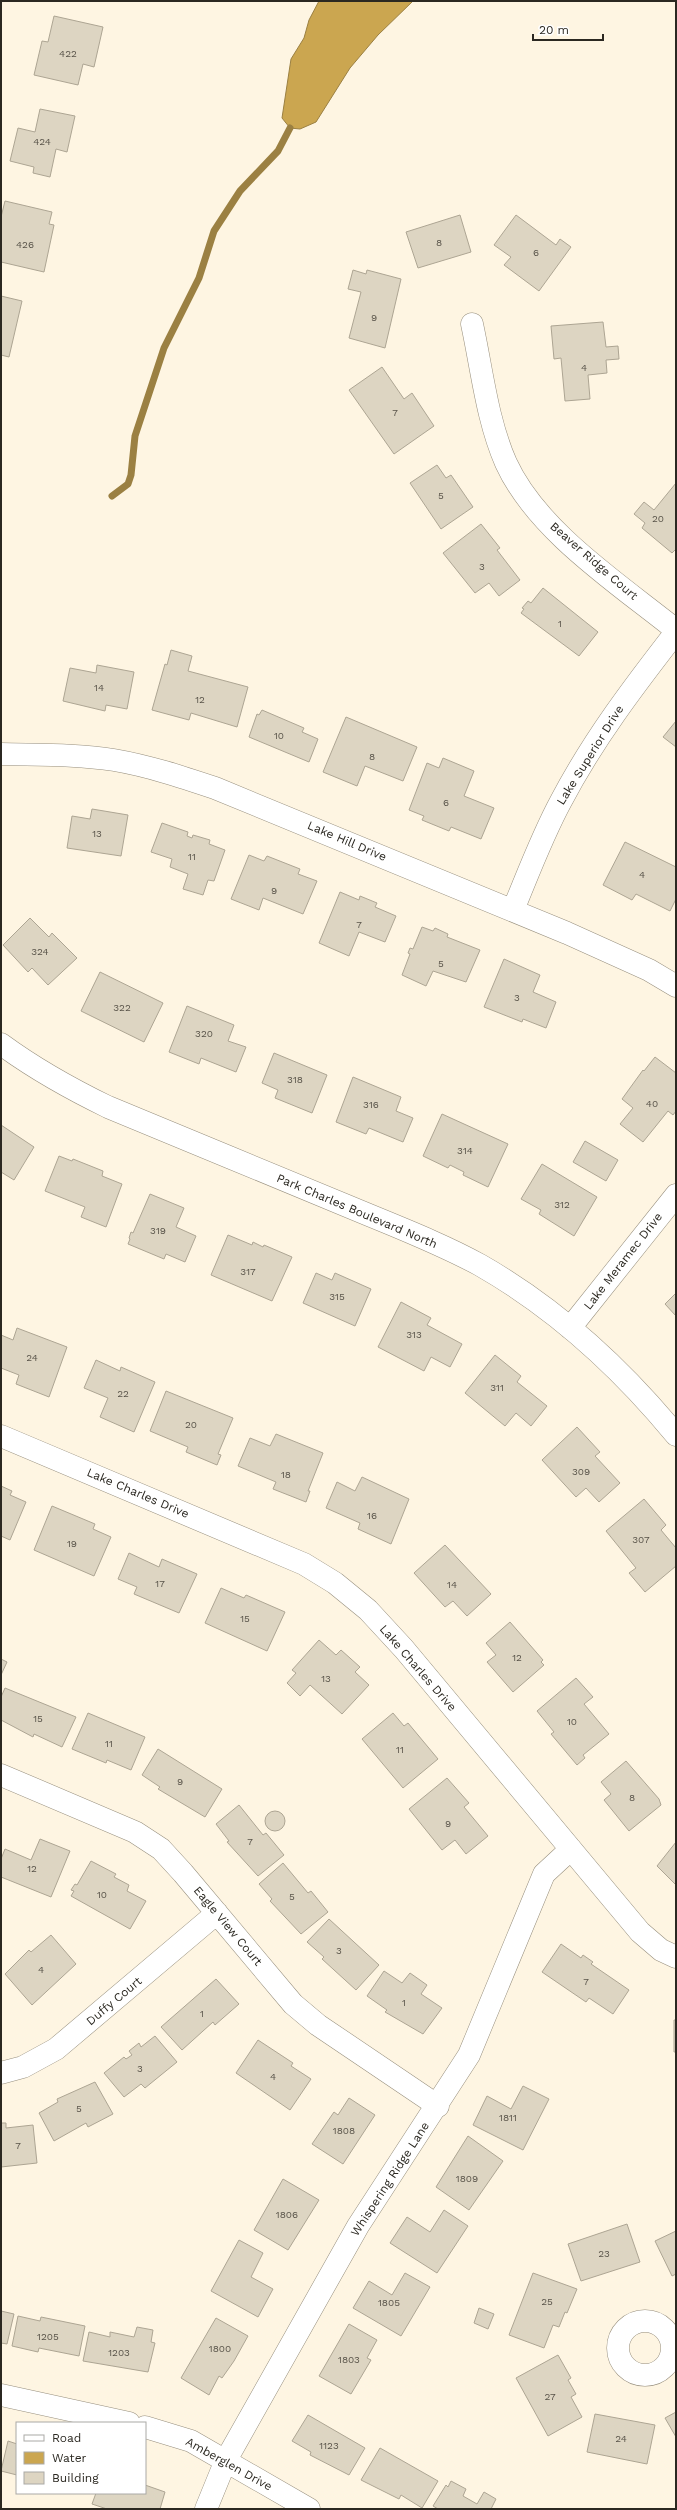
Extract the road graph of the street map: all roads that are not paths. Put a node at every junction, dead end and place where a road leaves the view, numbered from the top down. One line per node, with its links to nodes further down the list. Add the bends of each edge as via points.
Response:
1 (472, 324): 2 (street, Beaver Ridge Court, via 494,431 507,464 525,495 554,528 586,557)
2 (676, 631): 4 (street, Lake Superior Drive, via 589,751 560,802)
3 (1, 754): 4 (street, Lake Hill Drive, via 114,760 165,772 215,788)
4 (513, 910): 5 (street, Lake Hill Drive, via 609,951)
5 (676, 986)
6 (1, 1044): 8 (street, Park Charles Boulevard North, via 25,1062 108,1107 425,1239 479,1265 517,1288)
7 (676, 1195): 8 (street, Lake Meramec Drive)
8 (570, 1328): 9 (street, Park Charles Boulevard North, via 621,1372)
9 (676, 1435)
10 (1, 1436): 12 (street, Lake Charles Drive, via 260,1544 304,1564 335,1583 368,1610 404,1649)
11 (1, 1775): 13 (street, Eagle View Court, via 135,1832 161,1849)
12 (571, 1849): 14 (street, Lake Charles Drive, via 640,1932 661,1950); 16 (street, Whispering Ridge Lane, via 544,1874 469,2055)
13 (217, 1913): 15 (street, Duffy Court, via 56,2049 23,2067); 16 (street, Eagle View Court, via 293,2004 318,2025)
14 (676, 1956)
15 (1, 2073)
16 (438, 2106): 20 (street, Whispering Ridge Lane, via 358,2226)
17 (1, 2395): 18 (street)
18 (124, 2422)
19 (146, 2427): 20 (street, Amberglen Drive, via 191,2441)
20 (226, 2460): 21 (street, Whispering Ridge Lane); 22 (street, Amberglen Drive)
21 (206, 2509)
22 (309, 2509)

